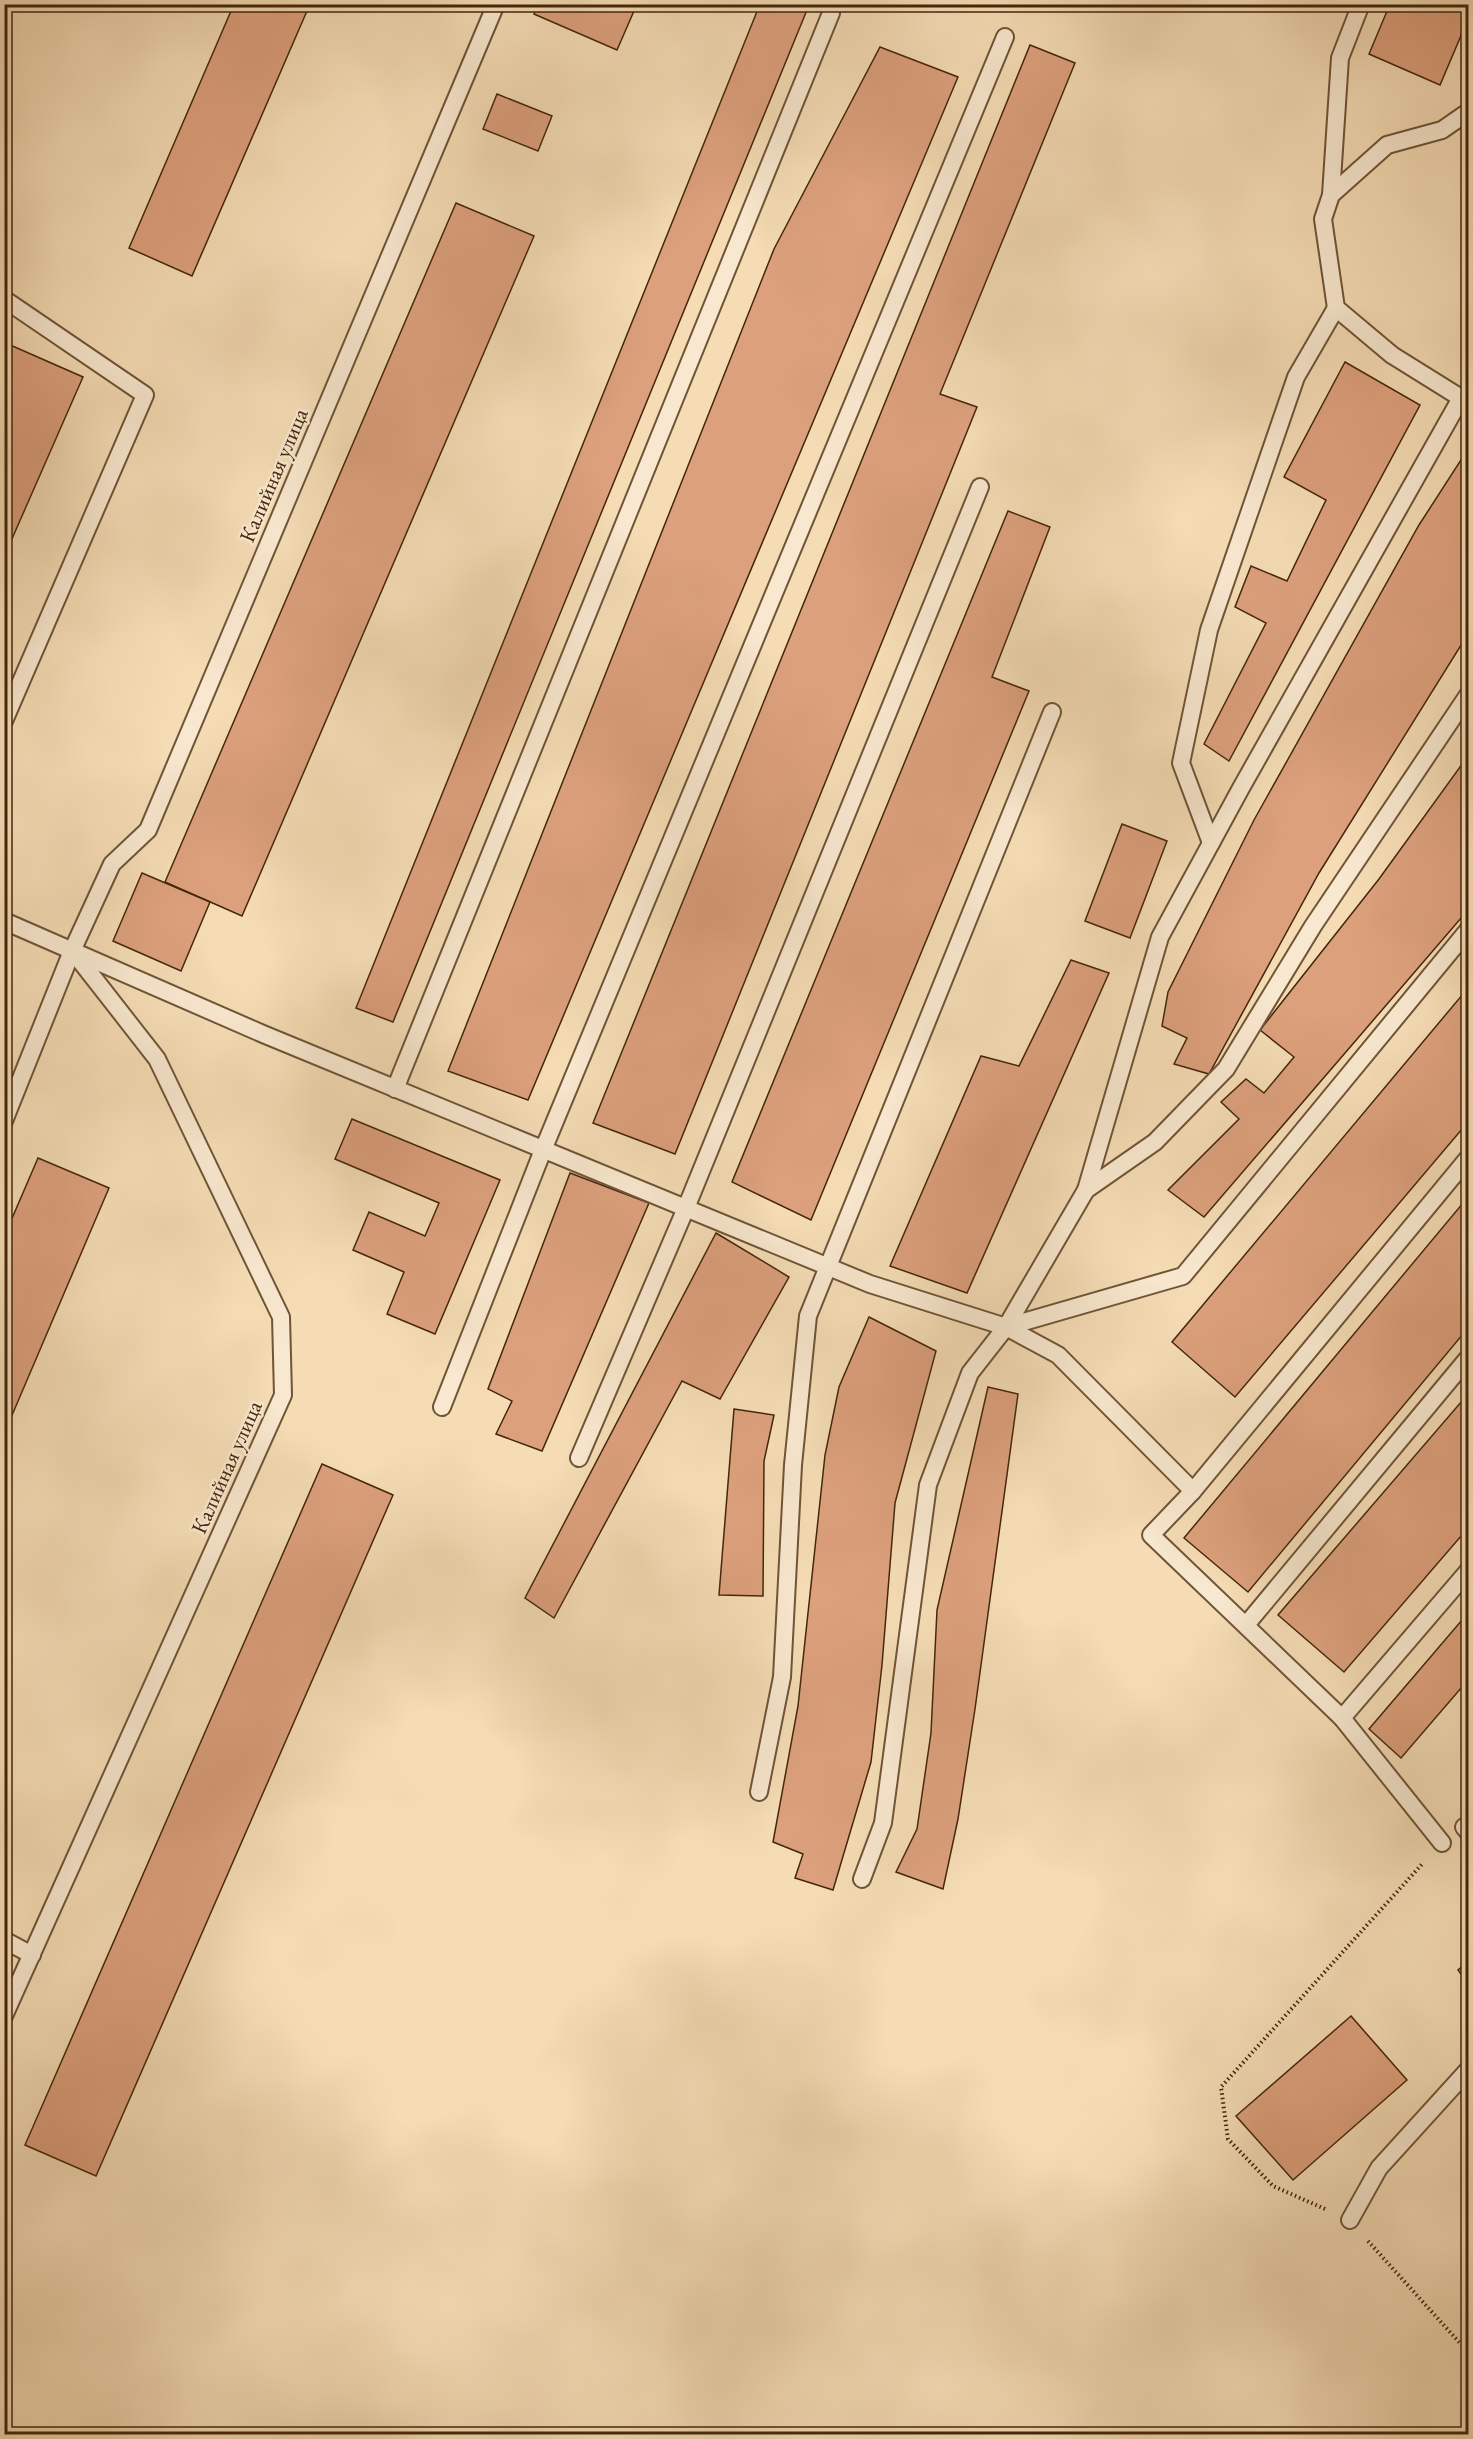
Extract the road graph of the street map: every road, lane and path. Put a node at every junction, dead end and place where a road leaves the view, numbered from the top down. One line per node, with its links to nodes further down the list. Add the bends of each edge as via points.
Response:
1 (496, 4): 17 (lane, Калийная улица, via 148,830 112,864)
2 (1361, 4): 6 (lane, via 1340,58)
3 (831, 13): 18 (lane)
4 (1005, 37): 20 (lane)
5 (1468, 112): 6 (lane, via 1442,130 1387,145)
6 (1331, 195): 8 (lane, via 1323,219)
7 (4, 299): 13 (lane, via 145,395)
8 (1336, 308): 9 (lane, via 1392,355); 14 (lane, via 1296,376 1209,630 1180,763)
9 (1465, 400): 14 (lane)
10 (980, 487): 23 (lane)
11 (1468, 695): 22 (lane, via 1313,926 1226,1069 1155,1142)
12 (1052, 712): 24 (lane)
13 (4, 721)
14 (1211, 843): 22 (lane, via 1161,937)
15 (4, 921): 17 (lane)
16 (1468, 930): 25 (lane, via 1183,1276)
17 (72, 951): 18 (lane); 19 (lane, Калийная улица); 37 (lane, Калийная улица, via 157,1059 281,1317 283,1395)
18 (395, 1089): 20 (lane)
19 (4, 1121)
20 (543, 1150): 23 (lane); 27 (lane)
21 (1468, 1158): 29 (lane)
22 (1086, 1190): 25 (lane)
23 (686, 1208): 24 (lane); 28 (lane)
24 (826, 1266): 25 (lane); 33 (lane, via 808,1316 793,1465 782,1677)
25 (1006, 1327): 29 (lane, via 1058,1355); 35 (lane, via 970,1372 928,1485 883,1823)
26 (1468, 1358): 31 (lane)
27 (442, 1407)
28 (579, 1458)
29 (1193, 1491): 31 (lane, via 1151,1535)
30 (1468, 1571): 32 (lane)
31 (1246, 1625): 32 (lane)
32 (1342, 1718): 34 (lane)
33 (759, 1792)
34 (1442, 1843): 40 (path, via 1221,2086 1228,2139 1265,2179)
35 (862, 1879)
36 (4, 1940): 37 (lane)
37 (32, 1955): 38 (lane, Калийная улица)
38 (4, 2016)
39 (1468, 2070): 40 (lane, via 1379,2168)
40 (1350, 2220): 41 (path)
41 (1468, 2352)

